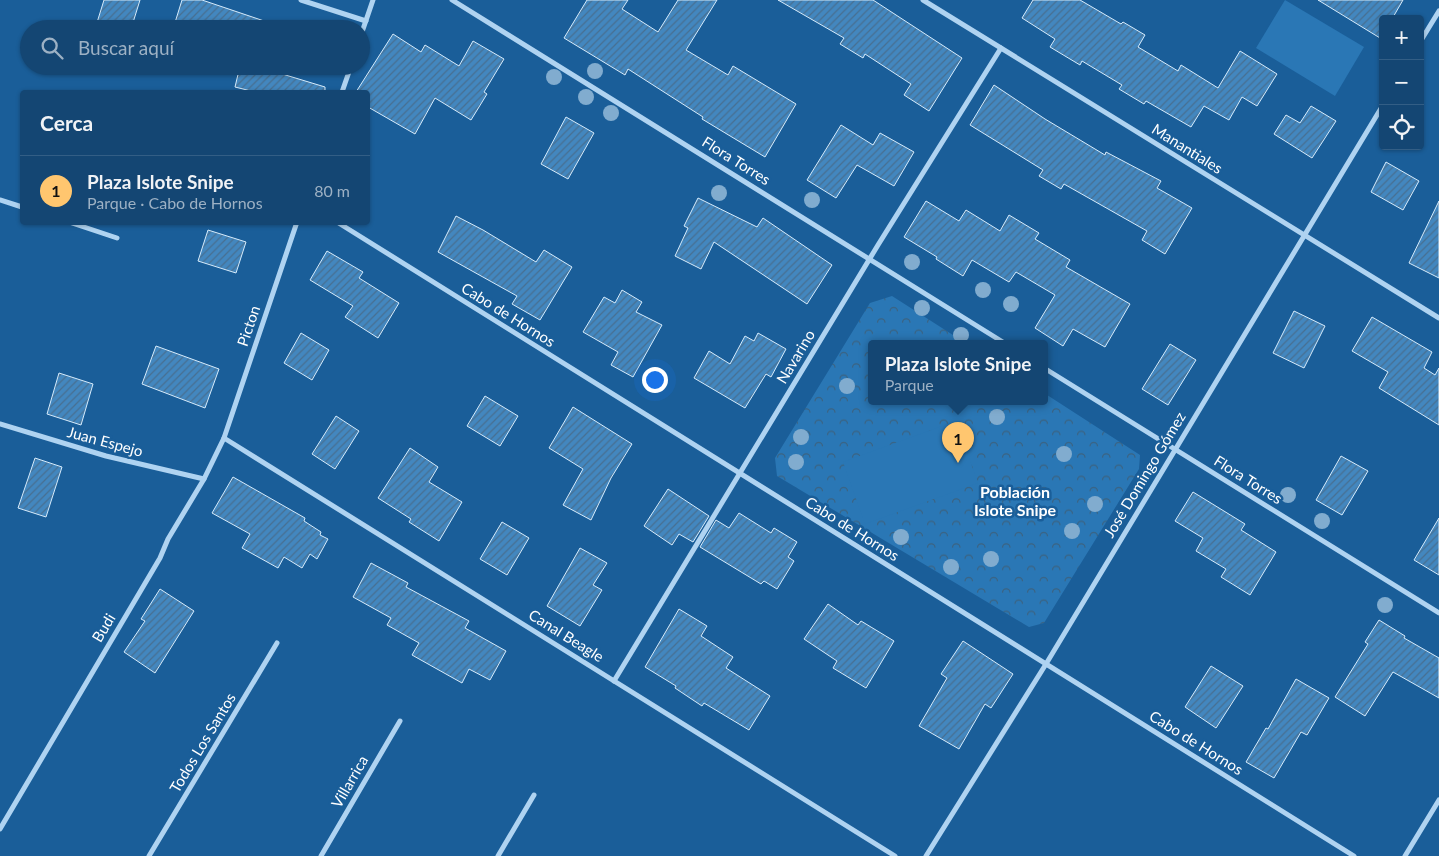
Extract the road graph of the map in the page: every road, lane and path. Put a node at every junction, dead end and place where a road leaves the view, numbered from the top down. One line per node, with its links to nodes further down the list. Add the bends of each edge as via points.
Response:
1 (302, 0): 6 (street)
2 (373, 0): 7 (street)
3 (452, 0): 20 (street, Flora Torres)
4 (922, 0): 9 (street, Manantiales)
5 (1439, 11): 8 (street)
6 (363, 20)
7 (366, 20)
8 (1424, 35)
9 (1000, 48): 18 (street, Manantiales); 20 (street, Navarino)
10 (348, 75): 11 (street)
11 (343, 90)
12 (1379, 112): 18 (street, José Domingo Gómez)
13 (0, 200): 14 (street)
14 (20, 206)
15 (78, 225): 19 (street)
16 (297, 225): 25 (street, Picton)
17 (342, 225): 27 (street, Cabo de Hornos)
18 (1305, 235): 21 (street, Manantiales); 26 (street, José Domingo Gómez)
19 (117, 238)
20 (870, 259): 22 (street, Flora Torres); 27 (street, Navarino)
21 (1439, 318)
22 (1000, 340)
23 (1048, 370): 26 (street, Flora Torres)
24 (0, 424): 28 (street, Juan Espejo, via 106,456)
25 (224, 438): 28 (street, Budi); 32 (street, Canal Beagle)
26 (1175, 449): 29 (street, Flora Torres); 31 (street, José Domingo Gómez)
27 (740, 474): 31 (street, Cabo de Hornos); 32 (street, Navarino)
28 (204, 479): 36 (street, Budi)
29 (1439, 613)
30 (277, 643): 37 (street, Todos Los Santos)
31 (1046, 664): 41 (street, José Domingo Gómez); 42 (street, Cabo de Hornos)
32 (614, 681): 40 (street, Canal Beagle)
33 (400, 721): 38 (street, Villarrica)
34 (534, 795): 39 (street)
35 (1439, 800): 43 (street)
36 (0, 829)
37 (149, 856)
38 (321, 856)
39 (498, 856)
40 (895, 856)
41 (926, 856)
42 (1354, 856)
43 (1405, 856)

